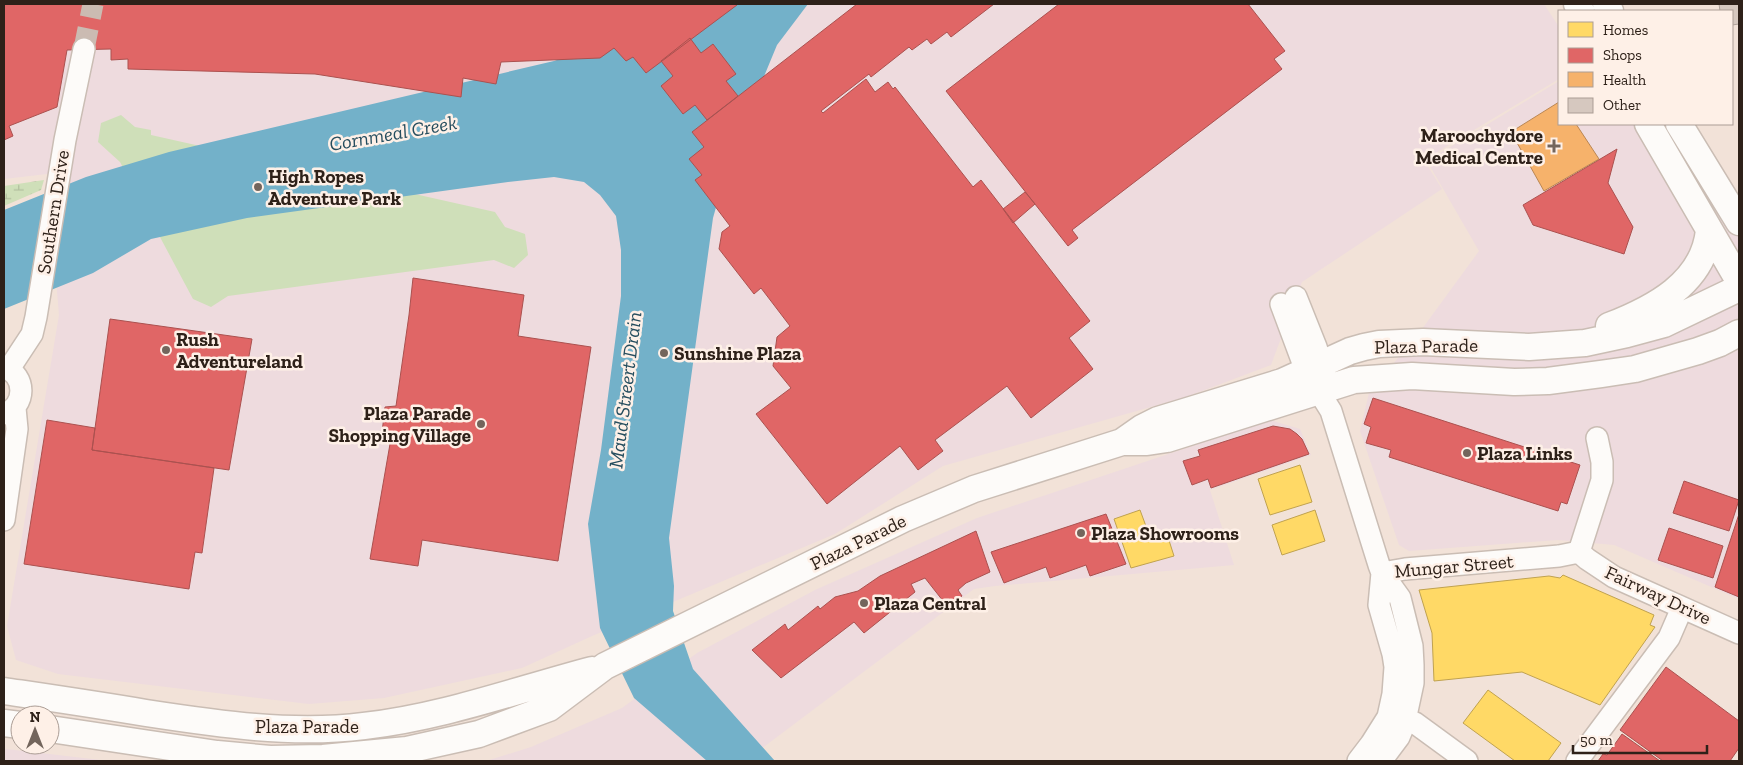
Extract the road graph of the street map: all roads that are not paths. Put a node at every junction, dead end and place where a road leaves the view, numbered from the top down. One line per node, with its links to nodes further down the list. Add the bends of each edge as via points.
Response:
1 (84, 50): 13 (street, Southern Drive, via 32,334)
2 (1649, 125): 5 (main road)
3 (1680, 125): 4 (main road)
4 (1739, 222)
5 (1709, 230): 6 (main road); 10 (main road, via 1699,266 1669,295 1635,316)
6 (1739, 281)
7 (1739, 288): 10 (main road, Plaza Parade, via 1648,329 1604,340)
8 (1288, 300): 14 (street, Mungar Street)
9 (1739, 333): 11 (main road, Plaza Parade)
10 (1558, 346): 14 (main road, Plaza Parade, via 1379,344 1356,349)
11 (1698, 351): 12 (main road, via 1720,351); 14 (main road, Plaza Parade, via 1635,369 1548,381 1412,376)
12 (1739, 358)
13 (6, 368): 15 (street, via 22,387 19,402)
14 (1321, 384): 19 (street, Mungar Street); 22 (main road, Plaza Parade, via 1282,382 1158,420 1122,442 974,489 902,519)
15 (9, 411): 17 (street, via 17,429)
16 (1597, 438): 18 (street, via 1602,480)
17 (4, 520)
18 (1579, 552): 19 (street, Mungar Street); 20 (street, Fairway Drive, via 1614,577)
19 (1382, 573): 24 (street, via 1400,598 1412,646 1413,683)
20 (1682, 608): 21 (street, Fairway Drive); 31 (street, via 1669,638)
21 (1739, 632)
22 (605, 666): 25 (main road, Plaza Parade, via 477,704); 27 (main road, Plaza Parade, via 549,708 507,724 479,734)
23 (4, 691): 25 (main road, Plaza Parade, via 254,727)
24 (1398, 716): 28 (street); 29 (street, via 1399,737); 30 (street)
25 (354, 727): 27 (street)
26 (60, 730): 27 (main road, Plaza Parade, via 217,754)
27 (357, 758)
28 (1358, 761)
29 (1381, 761)
30 (1466, 761)
31 (1577, 761)

